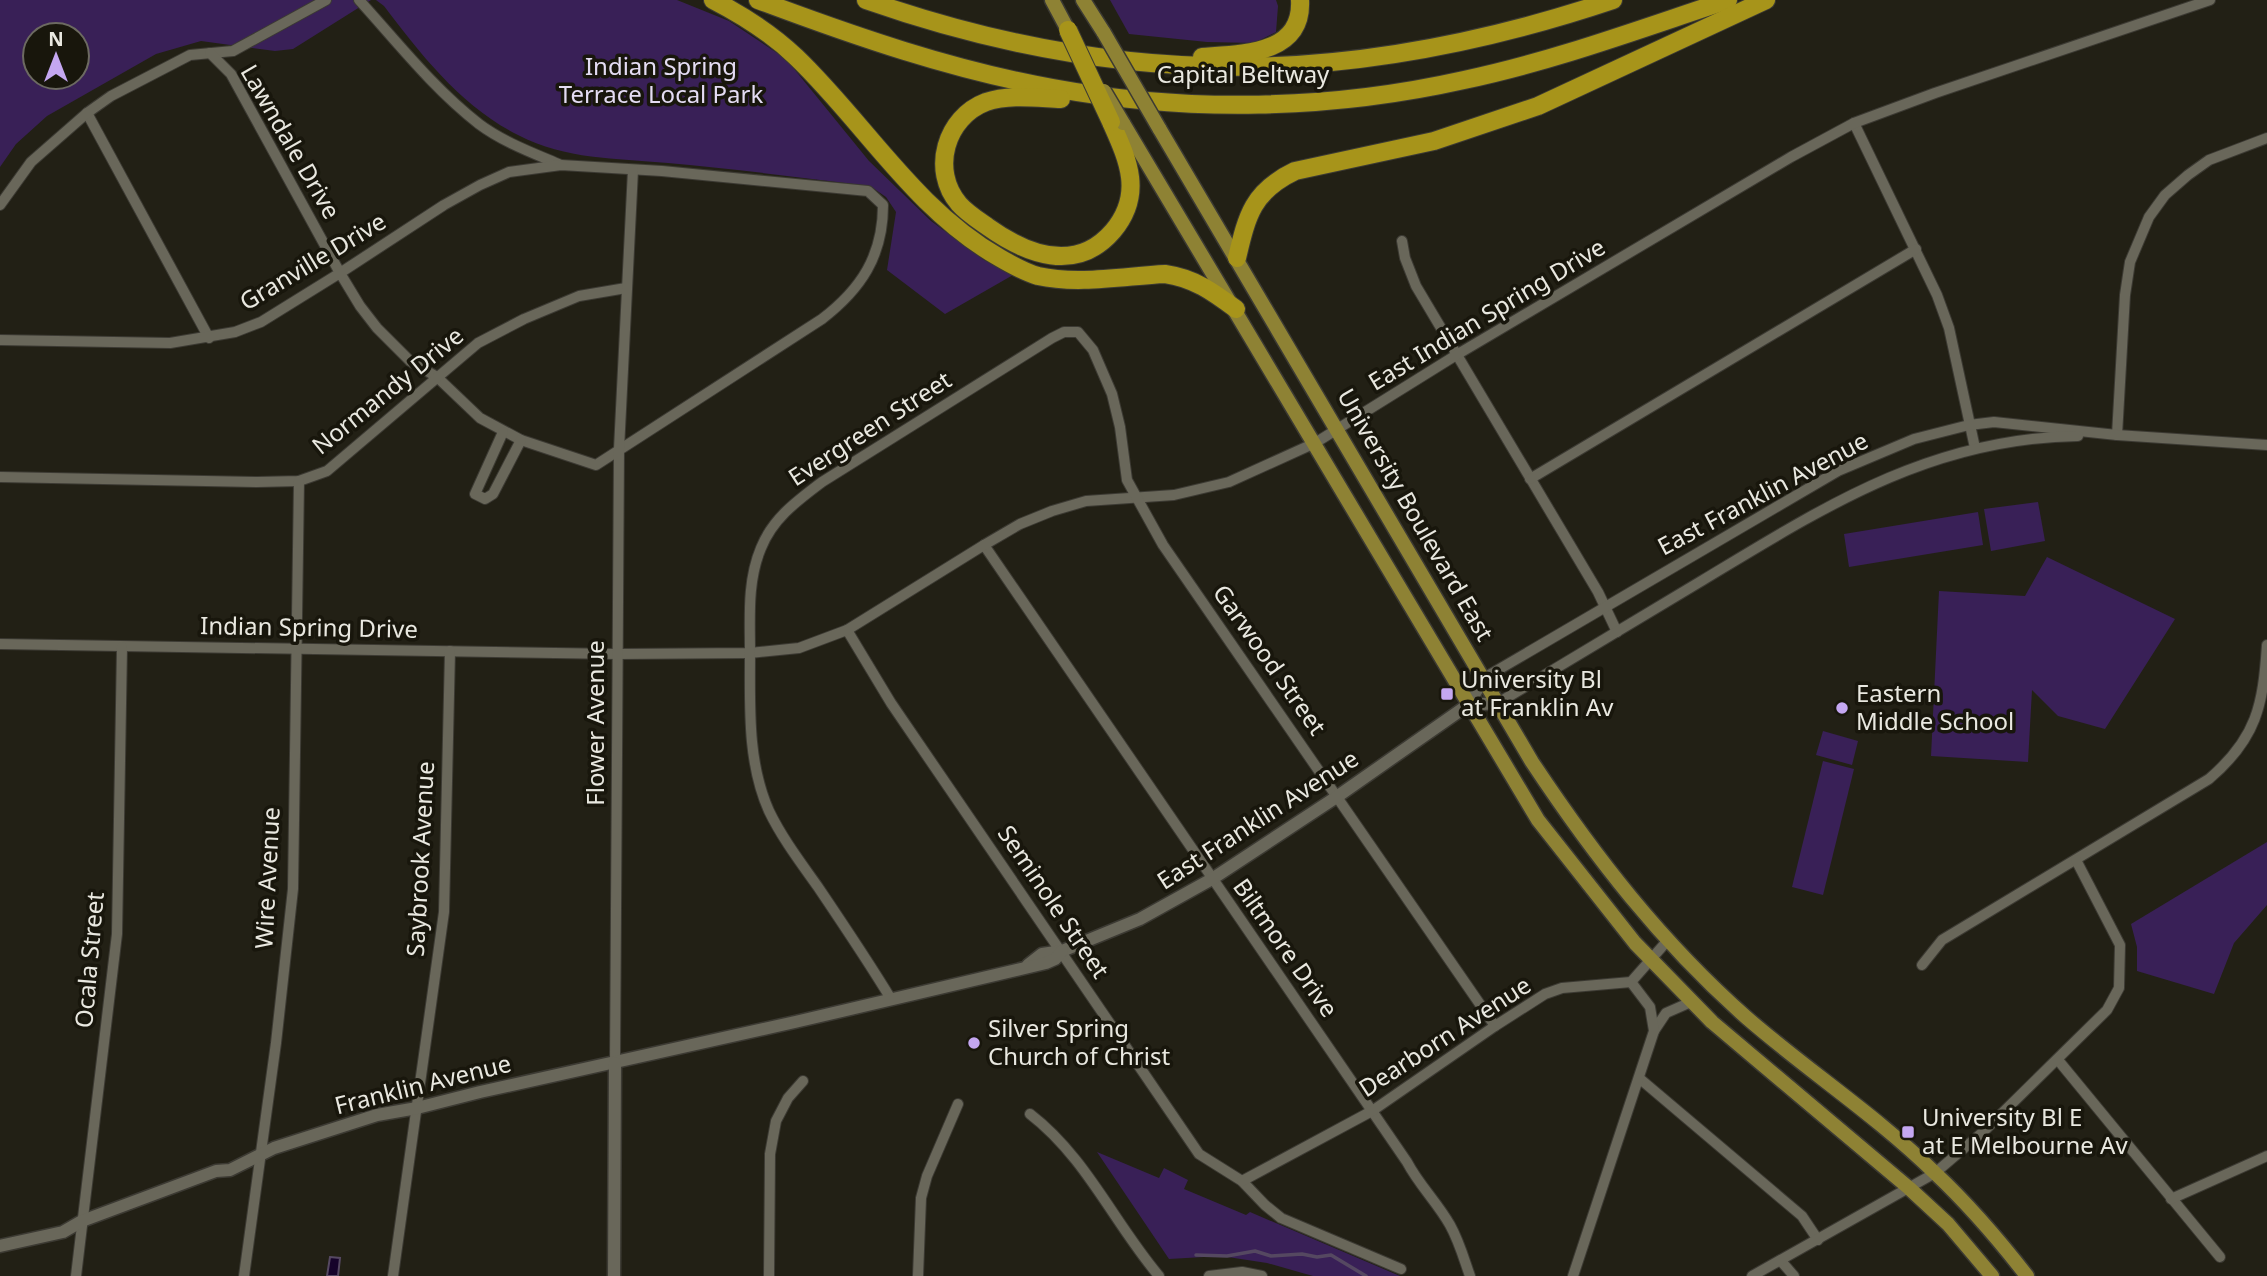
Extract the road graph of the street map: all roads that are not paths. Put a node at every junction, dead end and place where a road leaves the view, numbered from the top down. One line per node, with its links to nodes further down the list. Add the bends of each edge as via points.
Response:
1 (326, 0): 14 (street, via 233,51)
2 (359, 0): 21 (street, via 435,85 480,124)
3 (713, 0): 29 (highway, via 748,18 797,58 912,188 988,251 1036,275 1055,278 1180,276)
4 (758, 0): 16 (highway, Capital Beltway, via 985,74 1054,89)
5 (866, 0): 15 (highway, Capital Beltway, via 997,40)
6 (1052, 0): 13 (main road)
7 (1083, 0): 26 (main road, University Boulevard East, bridge)
8 (1300, 0): 15 (highway, via 1296,24 1286,39 1269,48)
9 (1613, 0): 15 (highway, Capital Beltway, via 1496,35 1391,56 1284,67)
10 (1728, 0): 16 (highway, Capital Beltway, via 1545,60 1464,80 1342,99)
11 (1766, 0): 26 (highway, via 1502,120 1434,141 1286,175 1252,206)
12 (2210, 0): 19 (street, East Indian Spring Drive)
13 (1069, 30): 18 (highway, bridge)
14 (210, 53): 17 (street, via 190,55); 27 (street, Lawndale Drive, via 230,74)
15 (1128, 61)
16 (1217, 104): 18 (highway, via 1017,97 986,102 960,119 945,148 951,192 970,215 1024,249 1058,257 1078,254 1110,235 1121,222 1130,195 1131,176)
17 (87, 113): 23 (street, via 31,162); 31 (street)
18 (1117, 122): 29 (main road, University Boulevard East)
19 (1854, 123): 25 (street); 33 (street, East Indian Spring Drive)
20 (2267, 138): 38 (street, via 2210,160 2165,195 2149,218 2126,284)
21 (561, 166): 22 (street, Granville Drive); 27 (street, Granville Drive, via 509,172 480,185)
22 (632, 170): 28 (street, Flower Avenue); 43 (street, Granville Drive, via 868,191 883,205 883,218 872,262 843,303)
23 (0, 205)
24 (1402, 241): 33 (street, via 1416,286)
25 (1916, 249): 35 (street, via 1949,328); 45 (street)
26 (1237, 258): 36 (main road, University Boulevard East)
27 (340, 274): 31 (street, Granville Drive, via 261,322); 34 (street, Lawndale Drive, via 377,328 410,361)
28 (626, 288): 34 (street, Normandy Drive, via 579,296 524,319 478,343); 43 (street, Flower Avenue)
29 (1236, 309): 40 (main road, University Boulevard East)
30 (1079, 332): 47 (street, Garwood Street, via 1093,350 1112,394 1128,480); 57 (street, Evergreen Street, via 1052,338 788,508 761,548 755,570 750,593)
31 (209, 338): 32 (street, Granville Drive, via 170,343)
32 (0, 340)
33 (1458, 354): 36 (street, East Indian Spring Drive); 45 (street)
34 (437, 377): 37 (street, Lawndale Drive, via 480,418); 46 (street, Normandy Drive, via 327,471)
35 (1969, 425): 38 (street, East Franklin Avenue, via 1994,422); 42 (street); 49 (street, East Franklin Avenue, via 1914,439 1838,471)
36 (1338, 430): 40 (street, East Indian Spring Drive); 59 (main road, University Boulevard East)
37 (503, 432): 39 (street, Lawndale Drive); 39 (street, via 475,494 485,499 493,494)
38 (2118, 435): 41 (street, East Franklin Avenue); 42 (street, East Franklin Avenue)
39 (521, 440): 43 (street, Lawndale Drive, via 596,465)
40 (1315, 443): 47 (street, East Indian Spring Drive, via 1229,482 1174,495); 61 (main road, University Boulevard East)
41 (2267, 445)
42 (1975, 448): 51 (street, East Franklin Avenue, via 1925,462 1858,490)
43 (619, 449): 58 (street, Flower Avenue)
44 (0, 477): 46 (street, Normandy Drive)
45 (1530, 478): 49 (street)
46 (299, 481): 55 (street, Wire Avenue)
47 (1136, 496): 48 (street, East Indian Spring Drive, via 1086,501 1052,511); 62 (street, Garwood Street, via 1163,545)
48 (984, 545): 50 (street, East Indian Spring Drive); 64 (street, Biltmore Drive)
49 (1606, 607): 51 (street); 59 (street, East Franklin Avenue)
50 (847, 630): 57 (street, East Indian Spring Drive, via 799,648); 66 (street, Seminole Street, via 891,703)
51 (1617, 632): 60 (street, East Franklin Avenue)
52 (0, 644): 54 (street, Indian Spring Drive)
53 (2267, 645): 63 (street, via 2261,703 2232,760 2210,779)
54 (122, 647): 55 (street, Indian Spring Drive); 88 (street, Ocala Street, via 117,934)
55 (296, 650): 56 (street, Indian Spring Drive); 82 (street, Wire Avenue, via 293,889)
56 (450, 651): 58 (street, Indian Spring Drive); 79 (street, Saybrook Avenue, via 444,912)
57 (750, 653): 58 (street, East Indian Spring Drive); 70 (street, Evergreen Street, via 754,758 761,791 788,844)
58 (618, 654): 75 (street, Flower Avenue)
59 (1484, 678): 60 (main road, University Boulevard East); 61 (street, East Franklin Avenue)
60 (1499, 703): 61 (street, East Franklin Avenue); 65 (main road, University Boulevard East, via 1574,825)
61 (1468, 705): 62 (street, East Franklin Avenue); 67 (main road, University Boulevard East, via 1538,820)
62 (1338, 796): 64 (street, East Franklin Avenue); 72 (street, Garwood Street)
63 (2076, 860): 68 (street, via 1942,940); 74 (street, via 2116,934 2121,967 2119,988 2107,1010)
64 (1212, 879): 66 (street, East Franklin Avenue, via 1140,919); 80 (street, Biltmore Drive)
65 (1668, 940): 67 (street); 84 (main road, University Boulevard East, via 1747,1018)
66 (1062, 951): 70 (street, East Franklin Avenue, via 1042,954 1026,967); 85 (street, Seminole Street, via 1199,1154)
67 (1650, 959): 69 (street); 71 (main road, University Boulevard East)
68 (1922, 965)
69 (1631, 982): 72 (street, Dearborn Avenue, via 1562,988); 73 (street, via 1650,1007)
70 (891, 999): 75 (street, East Franklin Avenue)
71 (1691, 1002): 73 (street, via 1665,1013); 86 (main road, University Boulevard East)
72 (1495, 1026): 80 (street, Dearborn Avenue)
73 (1654, 1031): 76 (street)
74 (2058, 1060): 84 (street); 87 (street)
75 (615, 1063): 79 (street, Franklin Avenue); 97 (street, Flower Avenue)
76 (1639, 1078): 89 (street, via 1802,1216); 104 (street)
77 (803, 1081): 98 (street, via 776,1121 770,1154)
78 (958, 1104): 99 (street, via 921,1198)
79 (417, 1108): 82 (street, Franklin Avenue, via 377,1115); 96 (street, Saybrook Avenue)
80 (1372, 1111): 85 (street, Dearborn Avenue); 103 (street, Biltmore Drive, via 1450,1226)
81 (1030, 1114): 100 (street, via 1075,1156)
82 (259, 1156): 88 (street, Franklin Avenue, via 246,1163 228,1161 216,1171); 95 (street, Wire Avenue)
83 (2267, 1156): 87 (street)
84 (1935, 1172): 86 (street); 108 (main road, University Boulevard East)
85 (1242, 1181): 93 (street, via 1281,1218)
86 (1909, 1188): 89 (street); 107 (main road, University Boulevard East, via 1948,1224)
87 (2171, 1199): 91 (street)
88 (82, 1221): 90 (street, Franklin Avenue, via 63,1232); 94 (street, Ocala Street)
89 (1818, 1240): 92 (street)
90 (0, 1246)
91 (2220, 1257)
92 (1781, 1261): 105 (street); 106 (street)
93 (1401, 1269)
94 (76, 1276)
95 (244, 1276)
96 (393, 1276)
97 (614, 1276)
98 (769, 1276)
99 (918, 1276)
100 (1159, 1276)
101 (1209, 1276): 102 (street, via 1242,1272)
102 (1262, 1276)
103 (1470, 1276)
104 (1573, 1276)
105 (1752, 1276)
106 (1794, 1276)
107 (1992, 1276)
108 (2027, 1276)

